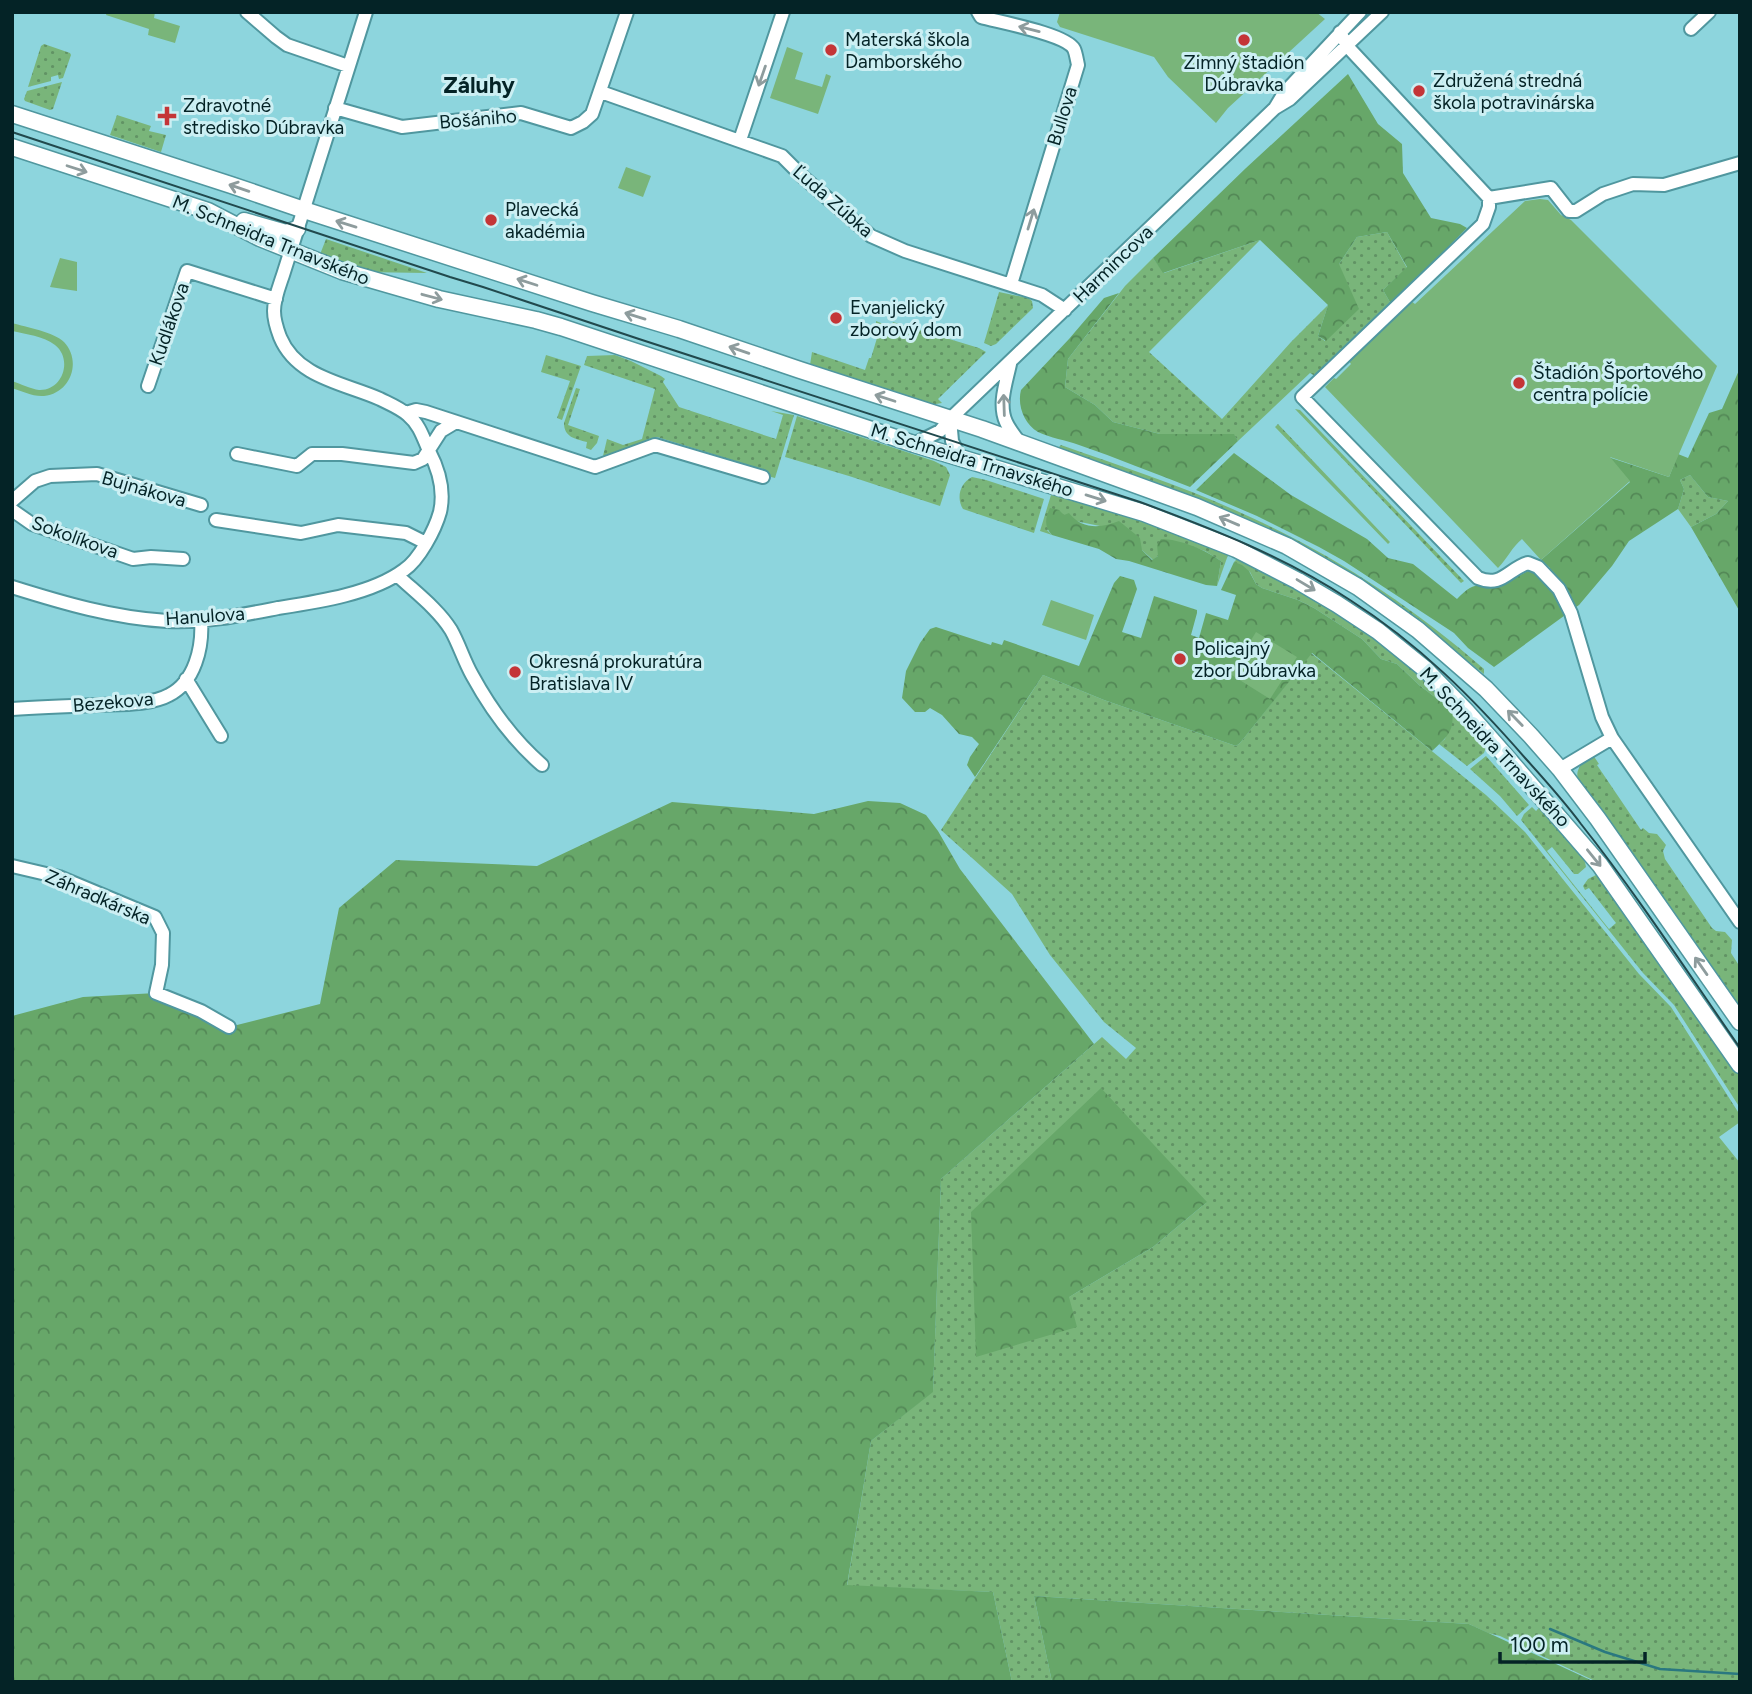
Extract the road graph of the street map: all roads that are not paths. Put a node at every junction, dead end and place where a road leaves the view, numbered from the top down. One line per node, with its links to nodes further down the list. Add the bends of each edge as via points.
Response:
1 (247, 12): 12 (street, via 287,45)
2 (366, 12): 12 (street, Hanulova)
3 (627, 12): 13 (street)
4 (783, 12): 17 (street, one-way to 17)
5 (978, 12): 25 (street, Bullova, one-way to 5, via 1077,65 1074,49 1065,40 981,18)
6 (1360, 12): 10 (street, Harmincova)
7 (1382, 12): 11 (street, Harmincova)
8 (1709, 12): 9 (street)
9 (1691, 29)
10 (1340, 32): 11 (street); 15 (street, Harmincova)
11 (1347, 46): 15 (street, Harmincova); 20 (street)
12 (348, 66): 14 (street, Hanulova)
13 (601, 92): 14 (street, Bošániho, via 592,114 571,128 521,113 402,127); 17 (street, Ľuda Zúbka)
14 (335, 108): 21 (street, Hanulova)
15 (1275, 108): 27 (street, Harmincova)
16 (12, 114): 21 (main road, M. Schneidra Trnavského, one-way to 16)
17 (740, 140): 25 (street, Ľuda Zúbka, via 782,156 871,236)
18 (12, 147): 22 (main road, M. Schneidra Trnavského, one-way to 22)
19 (1740, 163): 20 (street, via 1664,185 1633,184 1603,194 1576,211 1569,211 1551,188)
20 (1489, 198): 51 (street, via 1483,224 1301,397 1478,578 1503,579 1528,563 1559,589)
21 (304, 210): 23 (street, Hanulova); 31 (main road, M. Schneidra Trnavského, one-way to 21)
22 (208, 211): 23 (main road, via 286,233); 24 (main road, M. Schneidra Trnavského)
23 (297, 229): 24 (street, Hanulova)
24 (291, 251): 26 (street, Hanulova); 34 (main road, M. Schneidra Trnavského, one-way to 34, via 366,279 561,327)
25 (1012, 284): 27 (street, Ľuda Zúbka)
26 (276, 299): 29 (street, Kudlákova, via 187,271); 30 (street, Hanulova, via 278,333 302,366)
27 (1065, 310): 28 (street, Harmincova)
28 (1010, 364): 31 (street, Harmincova); 33 (street, one-way to 28, via 1003,413)
29 (148, 386)
30 (406, 413): 32 (street, Hanulova, via 416,410); 35 (street, Hanulova)
31 (950, 419): 33 (main road, M. Schneidra Trnavského); 34 (street, Harmincova, via 940,431); 37 (street, via 952,441)
32 (456, 422): 35 (street, via 441,431); 38 (street, Hanulova, via 596,467 655,445)
33 (1019, 442): 53 (main road, M. Schneidra Trnavského, one-way to 33, via 1510,713 1442,649 1349,582 1286,546 1197,507)
34 (914, 444): 37 (main road, M. Schneidra Trnavského)
35 (429, 449): 36 (street, via 414,463 312,454 297,466); 43 (street, Hanulova, via 439,472 441,495 440,511)
36 (237, 454)
37 (960, 458): 58 (main road, M. Schneidra Trnavského, one-way to 58, via 1109,501 1236,549 1298,580 1391,641 1466,711 1581,841)
38 (763, 477)
39 (12, 501): 40 (street, Bujnákova, via 35,481 50,475 97,474)
40 (201, 505)
41 (12, 510): 44 (street, Sokolíkova, via 32,524 133,559)
42 (216, 520): 43 (street, via 301,533 338,525 405,533)
43 (426, 543): 45 (street, Hanulova, via 411,565)
44 (183, 559)
45 (397, 575): 47 (street, Hanulova, via 371,588 300,605); 52 (street, via 451,631 483,693 513,737)
46 (12, 587): 47 (street, Hanulova, via 103,613)
47 (201, 620): 48 (street, via 198,654)
48 (186, 679): 49 (street, Bezekova, via 169,695 146,701); 50 (street)
49 (12, 709)
50 (221, 736)
51 (1612, 738): 53 (street); 55 (street)
52 (542, 765)
53 (1560, 769): 56 (main road, M. Schneidra Trnavského, one-way to 53)
54 (12, 866): 57 (street, Záhradkárska, via 59,877 155,917 163,933 156,993)
55 (1740, 922)
56 (1740, 1022)
57 (229, 1027)
58 (1740, 1065)

